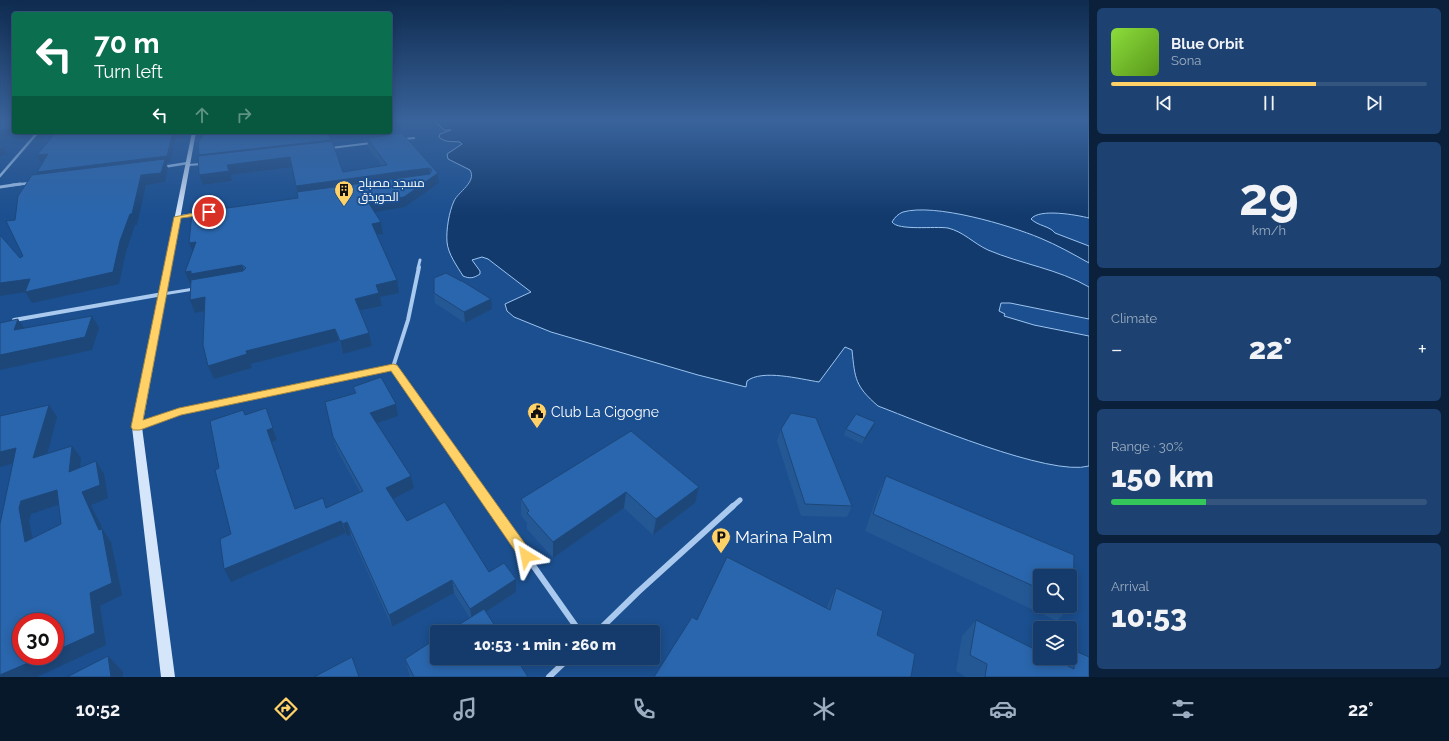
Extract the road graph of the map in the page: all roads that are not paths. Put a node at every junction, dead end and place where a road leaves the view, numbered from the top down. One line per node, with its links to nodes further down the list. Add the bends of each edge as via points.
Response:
1 (21, 152): 6 (street)
2 (190, 152): 3 (street)
3 (188, 164): 4 (lane); 5 (street); 10 (street)
4 (203, 164)
5 (157, 167)
6 (0, 176)
7 (39, 182): 8 (street)
8 (0, 187)
9 (202, 214): 10 (street)
10 (178, 217): 13 (street)
11 (420, 260): 15 (street, via 408,320)
12 (201, 288): 13 (lane)
13 (163, 294): 14 (street); 16 (street)
14 (8, 322)
15 (393, 367): 16 (street, via 179,412); 18 (street)
16 (136, 427): 21 (street)
17 (740, 500): 19 (street)
18 (575, 625)
19 (604, 625)
20 (562, 665): 22 (street)
21 (168, 677)
22 (549, 677)

